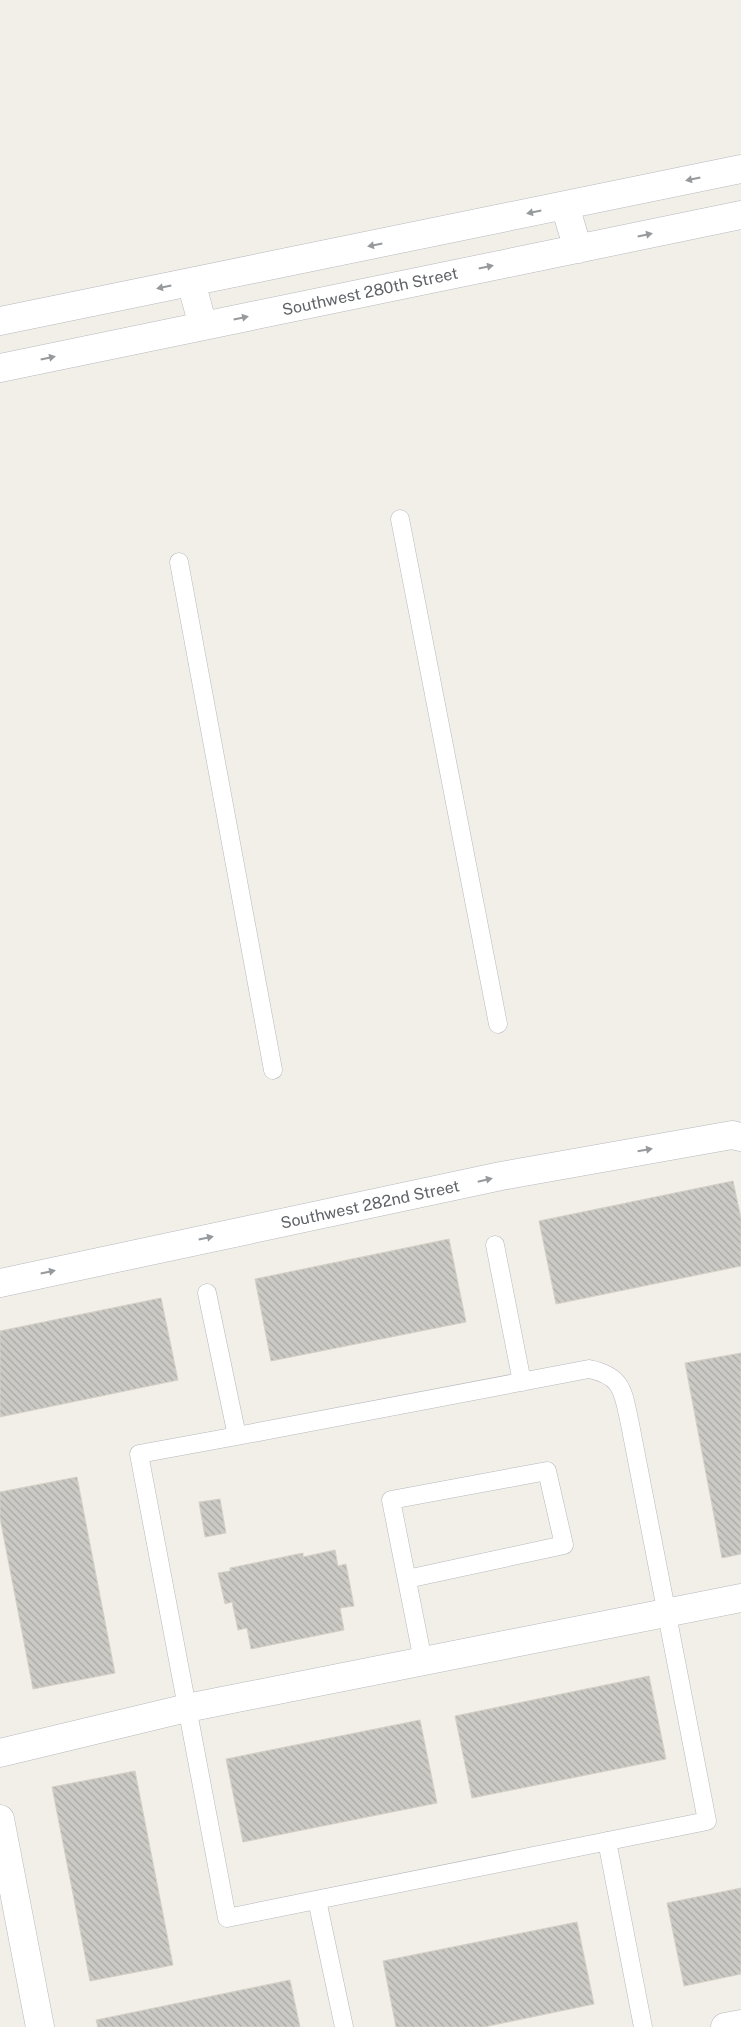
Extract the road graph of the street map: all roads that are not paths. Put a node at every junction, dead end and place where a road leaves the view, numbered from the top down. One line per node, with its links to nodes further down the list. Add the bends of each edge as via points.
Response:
1 (741, 169): 2 (street, one-way to 2)
2 (565, 206): 4 (street); 5 (street, one-way to 5)
3 (741, 215): 4 (street, Southwest 280th Street, one-way to 3)
4 (578, 248): 7 (street, Southwest 280th Street, one-way to 4)
5 (191, 282): 6 (street, one-way to 6); 7 (street)
6 (0, 321)
7 (204, 326): 8 (street, Southwest 280th Street, one-way to 7)
8 (0, 368)
9 (400, 519): 11 (lane)
10 (179, 562): 12 (lane)
11 (498, 1024)
12 (273, 1070)
13 (741, 1137): 15 (street, Southwest 282nd Street, one-way to 13, via 501,1176 732,1135)
14 (495, 1245): 17 (lane)
15 (0, 1283)
16 (206, 1293): 18 (lane)
17 (522, 1382): 18 (lane); 21 (lane, via 589,1369 604,1372 623,1392)
18 (237, 1436): 23 (lane, via 139,1454)
19 (407, 1579): 19 (lane, via 391,1500 547,1471 564,1544); 22 (lane)
20 (741, 1598): 21 (street)
21 (668, 1613): 22 (street); 26 (lane, via 707,1821)
22 (423, 1661): 23 (street)
23 (187, 1708): 24 (street); 27 (lane, via 228,1918)
24 (0, 1753)
25 (0, 1819): 29 (street)
26 (607, 1841): 27 (lane); 31 (lane)
27 (317, 1900): 30 (lane)
28 (741, 2024): 32 (street)
29 (40, 2027)
30 (344, 2027)
31 (643, 2027)
32 (725, 2027)

